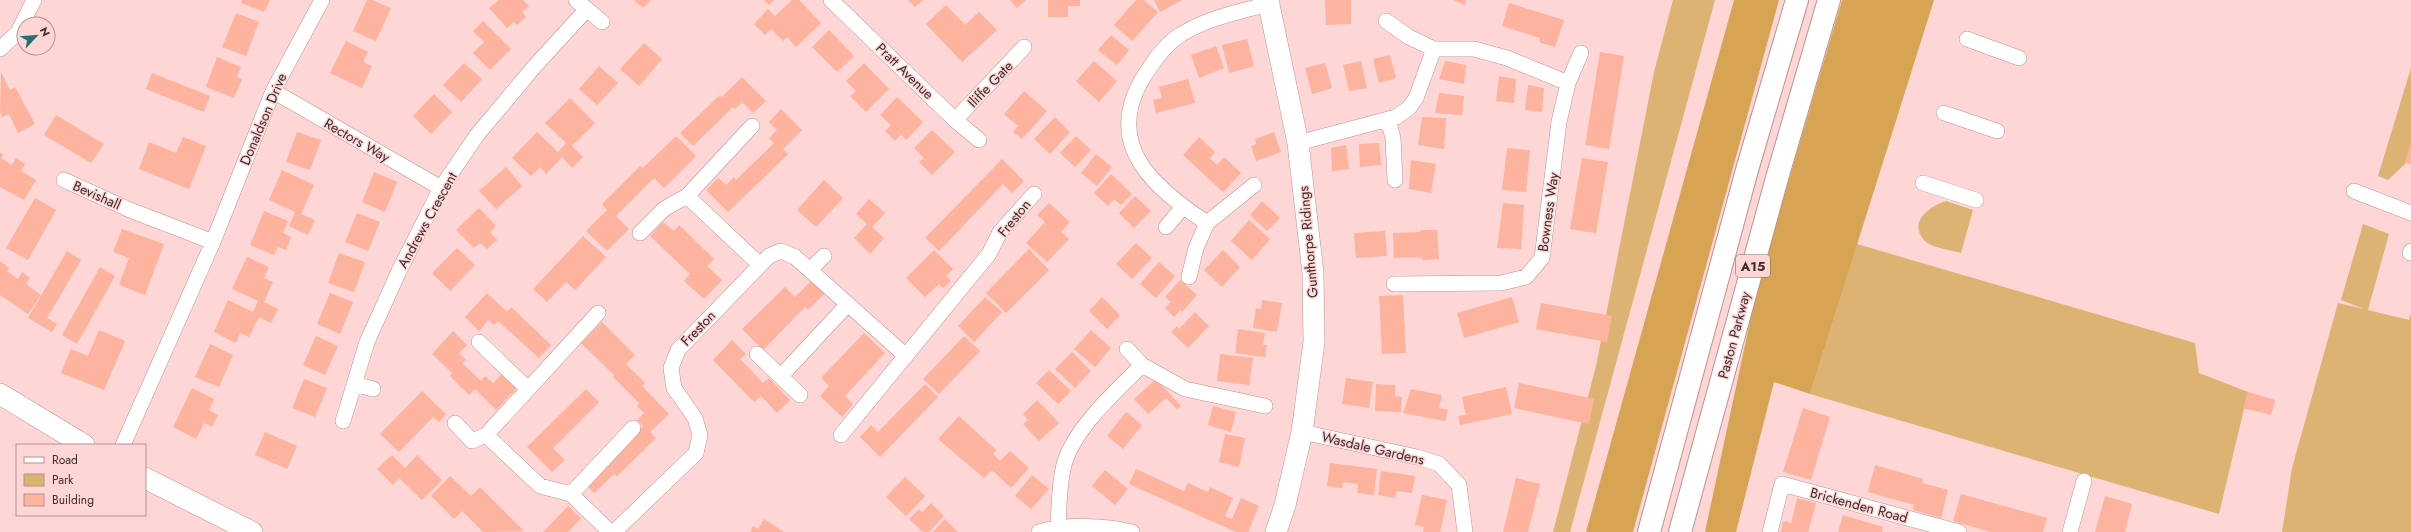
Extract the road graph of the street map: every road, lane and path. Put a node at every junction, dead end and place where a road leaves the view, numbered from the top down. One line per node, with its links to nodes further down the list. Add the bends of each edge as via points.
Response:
1 (34, 0): 12 (street, via 18,32)
2 (322, 0): 17 (street, Donaldson Drive)
3 (831, 0): 20 (street, Pratt Avenue)
4 (1797, 0): 78 (highway, A15, via 1747,170)
5 (1829, 0): 79 (highway, Paston Parkway / A15, via 1777,178)
6 (1268, 2): 24 (street, Gunthorpe Ridings); 34 (street, via 1198,26 1173,40 1151,64 1132,99 1127,130 1137,157 1152,180)
7 (581, 5): 9 (street, Andrews Crescent); 29 (street, Andrews Crescent, via 477,136)
8 (1386, 21): 13 (street, via 1409,37)
9 (602, 22)
10 (1967, 39): 15 (street)
11 (1024, 47): 20 (street, Iliffe Gate)
12 (0, 49)
13 (1434, 49): 16 (street, via 1474,49 1507,58); 19 (street, via 1416,98 1409,108)
14 (1581, 53): 16 (street, Bowness Way)
15 (2019, 58)
16 (1568, 83): 44 (street, Bowness Way, via 1560,122 1548,228 1542,258 1526,276 1501,283)
17 (273, 91): 29 (street, Rectors Way); 39 (street, Donaldson Drive)
18 (1944, 113): 22 (street)
19 (1388, 119): 24 (street); 26 (street, via 1393,138)
20 (955, 120): 23 (street, Pratt Avenue)
21 (752, 126): 32 (street)
22 (1997, 132)
23 (979, 140)
24 (1298, 143): 62 (street, Gunthorpe Ridings, via 1313,272 1314,342)
25 (64, 180): 39 (street, Bevishall, via 130,210)
26 (1395, 180)
27 (1923, 183): 33 (street)
28 (1254, 185): 36 (street)
29 (441, 188): 53 (street, Andrews Crescent, via 367,342)
30 (2354, 191): 35 (street)
31 (1034, 194): 50 (street, Freston, via 1000,232 989,254)
32 (687, 196): 38 (street, via 664,209); 41 (street)
33 (1976, 200)
34 (1183, 207): 36 (street); 37 (street)
35 (2411, 213)
36 (1207, 223): 43 (street, via 1196,248)
37 (1166, 227)
38 (640, 233)
39 (213, 242): 66 (street, Donaldson Drive)
40 (824, 256): 42 (street)
41 (760, 265): 42 (street, Freston, via 769,256 781,252 794,257); 73 (street, Freston, via 678,350 671,368 674,388 695,418 700,435 696,453)
42 (810, 270): 45 (street, Freston)
43 (1189, 277)
44 (1394, 284)
45 (848, 304): 50 (street, Freston); 52 (street)
46 (598, 313): 55 (street)
47 (479, 342): 55 (street)
48 (1127, 349): 51 (street)
49 (757, 354): 52 (street)
50 (906, 356): 64 (street, Freston)
51 (1142, 366): 58 (street, via 1185,389); 70 (street, via 1098,410 1076,440 1063,468)
52 (780, 376): 57 (street)
53 (354, 384): 54 (street); 59 (street, Andrews Crescent)
54 (372, 389)
55 (528, 389): 63 (street)
56 (0, 394): 65 (street)
57 (800, 395)
58 (1265, 406)
59 (343, 421)
60 (456, 423): 63 (street, via 472,441)
61 (632, 428): 69 (street)
62 (1302, 432): 76 (street, Gunthorpe Ridings); 77 (street, Wasdale Gardens, via 1439,464 1459,485)
63 (486, 435): 69 (street, via 540,486)
64 (841, 436)
65 (82, 444)
66 (124, 444)
67 (146, 479): 71 (street)
68 (2084, 481): 82 (street)
69 (571, 494): 72 (street)
70 (1058, 527): 74 (street); 75 (street, via 1122,529)
71 (252, 532)
72 (610, 532)
73 (614, 532)
74 (1039, 532)
75 (1132, 532)
76 (1276, 532)
77 (1465, 532)
78 (1649, 532)
79 (1680, 532)
80 (1770, 532): 81 (street, Brickenden Road, via 1782,484)
81 (1959, 532)
82 (2070, 532)

